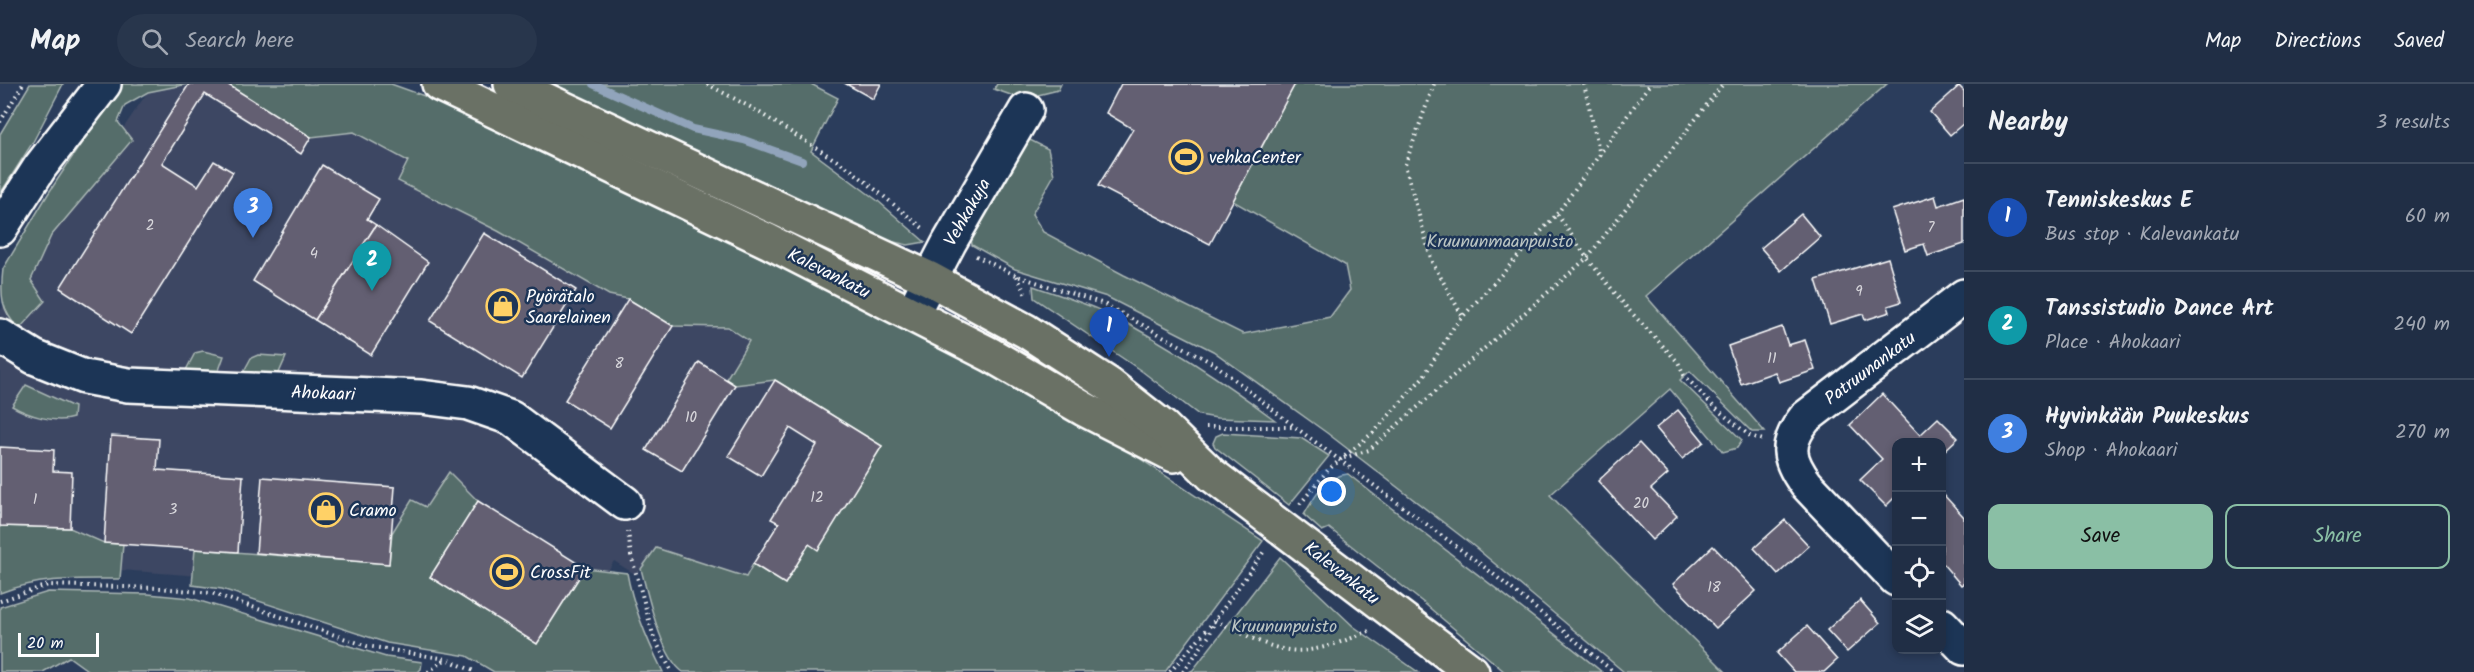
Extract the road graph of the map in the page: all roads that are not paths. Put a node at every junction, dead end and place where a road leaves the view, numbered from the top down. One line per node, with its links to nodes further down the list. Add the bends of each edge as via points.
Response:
1 (74, 84): 6 (street)
2 (104, 84): 6 (street)
3 (439, 84): 10 (main road, Kalevankatu, via 768,241)
4 (511, 84): 8 (main road, Kalevankatu)
5 (1026, 110): 8 (street, Vehkakuja)
6 (40, 167): 7 (street)
7 (0, 229)
8 (930, 279): 10 (street, Vehkakuja); 12 (main road, Kalevankatu, via 1026,331 1108,384 1164,428)
9 (1964, 296): 14 (street, Patruunankatu, via 1804,418 1793,433 1789,449 1795,469)
10 (912, 315): 12 (main road, Kalevankatu)
11 (0, 336): 13 (street, Ahokaari, via 34,357 84,377 128,384 422,397 468,403 511,418)
12 (1212, 475): 17 (main road, Kalevankatu)
13 (625, 503)
14 (1892, 575)
15 (1946, 630): 16 (street)
16 (1964, 648)
17 (1472, 672)

